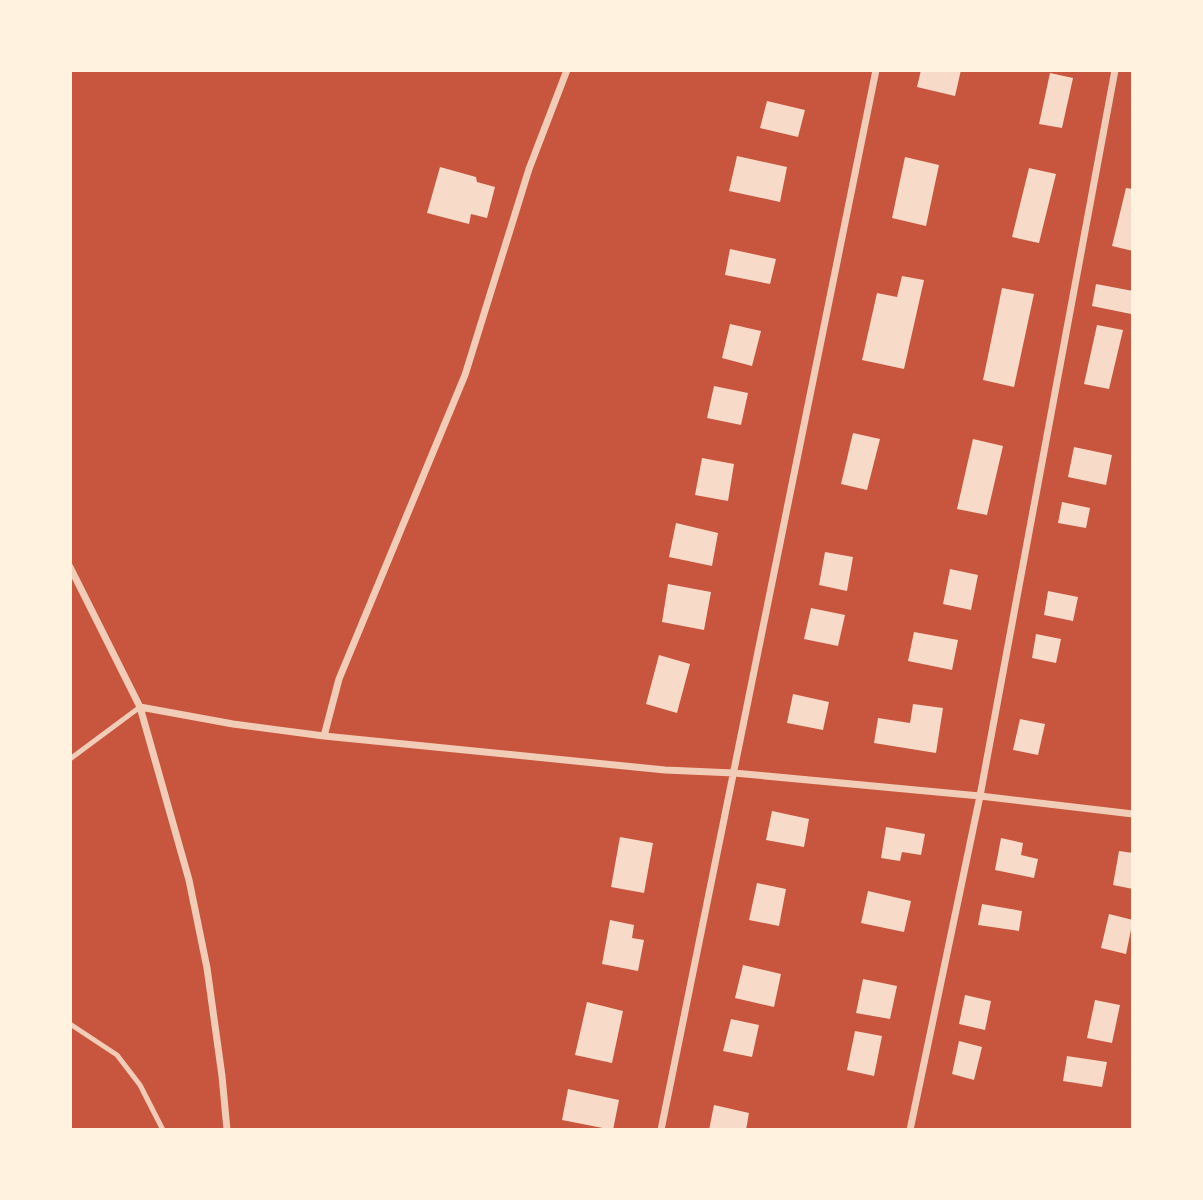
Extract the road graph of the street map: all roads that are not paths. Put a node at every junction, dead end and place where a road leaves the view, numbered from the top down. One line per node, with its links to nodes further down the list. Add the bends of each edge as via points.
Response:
1 (567, 70): 6 (street, via 528,169 465,375 339,679)
2 (876, 70): 8 (street)
3 (1115, 70): 9 (street)
4 (70, 567): 5 (street)
5 (140, 707): 6 (street); 7 (lane); 13 (street, via 189,880 206,968)
6 (324, 736): 8 (street, via 665,771)
7 (70, 759)
8 (734, 773): 9 (street); 14 (street)
9 (980, 796): 10 (street); 15 (street)
10 (1133, 814)
11 (70, 1024): 12 (lane, via 117,1055)
12 (163, 1130)
13 (227, 1130)
14 (661, 1130)
15 (910, 1130)

